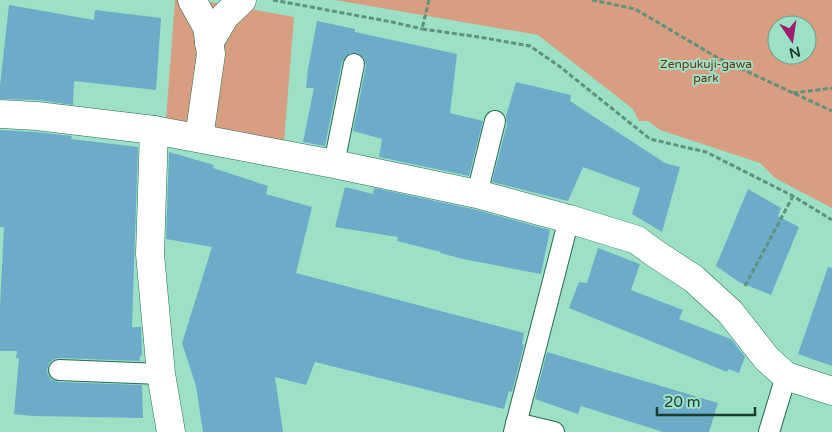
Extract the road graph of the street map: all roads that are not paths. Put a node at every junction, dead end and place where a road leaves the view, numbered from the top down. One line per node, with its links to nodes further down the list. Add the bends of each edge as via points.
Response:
1 (192, 0): 3 (street, via 206,27)
2 (242, 0): 3 (street, via 225,16)
3 (209, 43): 8 (street, via 211,54)
4 (354, 64): 9 (lane)
5 (0, 114): 7 (street)
6 (495, 121): 10 (lane)
7 (154, 130): 8 (street); 13 (street, via 150,254)
8 (198, 138): 9 (street)
9 (334, 164): 10 (street)
10 (477, 194): 11 (street)
11 (569, 219): 14 (street, via 637,240 694,279 730,312 767,359); 16 (lane)
12 (58, 370): 13 (lane)
13 (161, 374): 17 (street)
14 (786, 376): 15 (street); 19 (lane)
15 (832, 391)
16 (515, 428): 18 (lane)
17 (171, 432)
18 (554, 432)
19 (769, 432)

